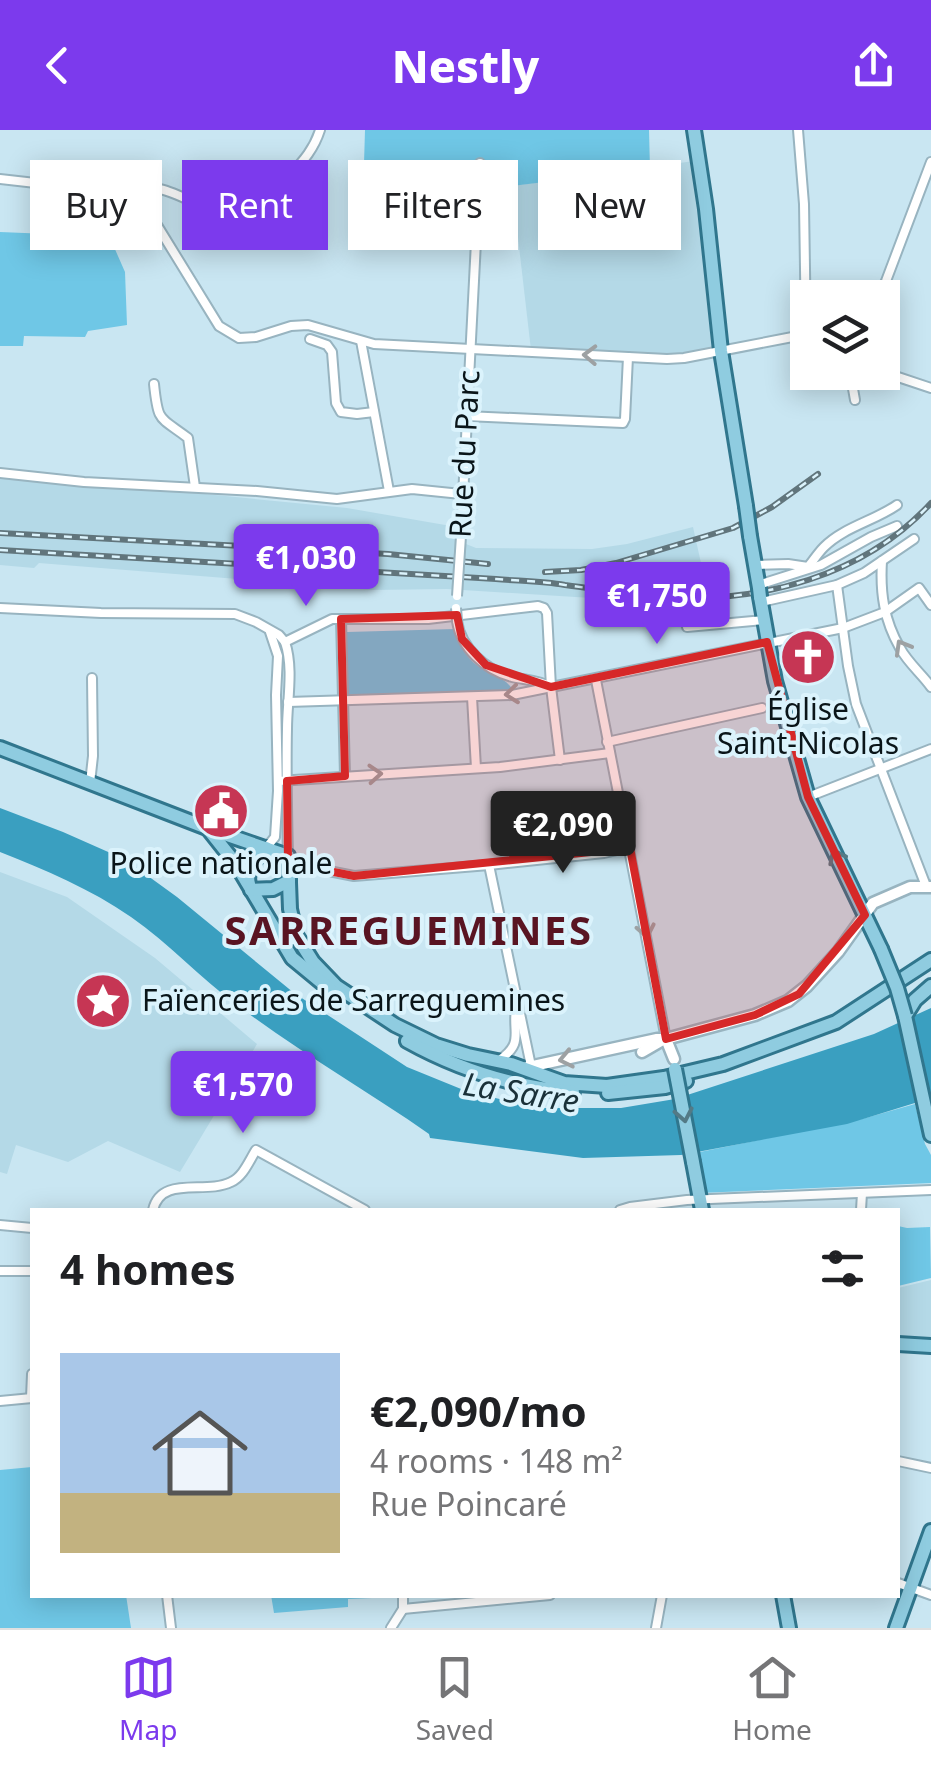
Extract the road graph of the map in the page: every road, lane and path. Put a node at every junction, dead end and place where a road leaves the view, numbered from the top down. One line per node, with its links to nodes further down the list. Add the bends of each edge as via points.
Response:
1 (320, 130): 7 (street, via 309,155 260,208 246,214 222,214)
2 (694, 130): 16 (main road)
3 (798, 130): 10 (street)
4 (931, 162): 11 (street)
5 (0, 179): 6 (street)
6 (30, 182)
7 (162, 191)
8 (162, 234): 14 (street, via 219,326 239,338 308,325)
9 (475, 250): 15 (street, Rue du Parc)
10 (806, 280)
11 (886, 280)
12 (790, 337): 16 (street)
13 (310, 339): 23 (street, via 332,352 342,412)
14 (360, 341): 15 (street); 23 (street)
15 (469, 350): 17 (street, one-way to 15); 24 (street, Rue du Parc)
16 (722, 351): 17 (street); 33 (main road, bridge)
17 (628, 356): 24 (street, via 623,423)
18 (900, 377): 20 (street)
19 (154, 384): 26 (street, via 160,419 188,438)
20 (931, 388)
21 (853, 390): 22 (street)
22 (855, 400)
23 (374, 412): 27 (street)
24 (466, 416): 28 (street, Rue du Parc)
25 (0, 473): 26 (street)
26 (195, 487): 27 (street, via 337,499)
27 (389, 491): 28 (street)
28 (462, 494): 50 (street, Rue du Parc, bridge, via 456,596 462,639 486,665)
29 (897, 505): 34 (street, via 838,535)
30 (896, 526): 34 (street)
31 (914, 539): 32 (street)
32 (882, 561): 35 (street); 39 (street)
33 (756, 566): 34 (street); 36 (main road)
34 (808, 568): 36 (street)
35 (838, 584): 36 (street); 43 (street)
36 (760, 593): 41 (main road)
37 (931, 605): 39 (street, via 918,588)
38 (0, 608): 44 (street, via 233,614)
39 (885, 612): 43 (street); 49 (street, one-way to 39, via 901,650)
40 (341, 619): 45 (street); 50 (street, via 428,619 538,606 547,613); 52 (street)
41 (764, 620): 42 (street); 46 (main road)
42 (688, 627)
43 (842, 628): 46 (street); 62 (street, via 856,704)
44 (270, 632): 45 (street); 55 (street, via 278,656)
45 (286, 642): 53 (street)
46 (767, 642): 48 (street); 66 (main road, via 778,704)
47 (92, 678): 65 (street)
48 (596, 680): 50 (street); 56 (street)
49 (931, 687)
50 (552, 688): 51 (street, one-way to 51); 60 (street)
51 (472, 697): 52 (street); 61 (street)
52 (344, 701): 53 (street); 63 (street)
53 (288, 702): 55 (street); 64 (street)
54 (762, 708): 56 (street)
55 (278, 713): 64 (street)
56 (607, 742): 59 (street)
57 (0, 748): 65 (main road)
58 (931, 749): 62 (street)
59 (610, 753): 60 (street); 69 (street)
60 (560, 760): 61 (street)
61 (476, 768): 63 (street, one-way to 61)
62 (879, 769): 66 (street); 74 (street)
63 (345, 776): 64 (street)
64 (283, 781): 68 (street, via 275,837); 70 (street)
65 (90, 782): 67 (main road)
66 (808, 797): 75 (main road, one-way to 66)
67 (207, 828): 68 (main road); 72 (main road)
68 (266, 848): 70 (main road); 72 (main road)
69 (630, 848): 71 (street); 82 (street, one-way to 82)
70 (288, 860): 71 (street, via 354,876); 73 (main road)
71 (489, 866): 79 (street)
72 (250, 881): 73 (main road, via 273,889); 77 (main road, via 292,958 324,986 416,1046 524,1087 607,1094 725,1070 840,1028)
73 (289, 881): 84 (main road, via 299,943 336,986 412,1035)
74 (928, 887): 75 (street, via 876,901)
75 (865, 915): 81 (main road, bridge); 82 (street, via 788,1001)
76 (931, 960): 86 (main road, via 836,1022 723,1064 607,1086 564,1084)
77 (931, 970)
78 (931, 986): 81 (main road)
79 (516, 998): 80 (street); 86 (street)
80 (516, 1010): 84 (street, via 516,1040); 86 (street)
81 (904, 1016): 87 (main road)
82 (666, 1039): 83 (street); 85 (street); 86 (street, one-way to 86)
83 (642, 1052)
84 (498, 1061): 86 (main road)
85 (674, 1064): 90 (main road, one-way to 90, bridge)
86 (530, 1070)
87 (931, 1135)
88 (931, 1190): 89 (street)
89 (862, 1192): 90 (street); 94 (street)
90 (701, 1205): 93 (street)
91 (153, 1208): 92 (street, via 173,1188 232,1182 256,1150)
92 (362, 1208)
93 (627, 1208)
94 (861, 1208)
95 (0, 1225): 96 (street)
96 (30, 1228)
97 (0, 1271): 98 (street)
98 (30, 1271)
99 (900, 1344): 100 (main road)
100 (931, 1346)
101 (30, 1398): 102 (street)
102 (0, 1401)
103 (900, 1462): 104 (street)
104 (931, 1468)
105 (931, 1532): 106 (main road)
106 (904, 1586): 107 (street); 118 (main road)
107 (931, 1596)
108 (167, 1598): 114 (street)
109 (402, 1598): 113 (street)
110 (518, 1598): 113 (street)
111 (661, 1598): 116 (street)
112 (784, 1598): 117 (main road)
113 (403, 1609): 115 (street)
114 (171, 1628)
115 (391, 1628)
116 (656, 1628)
117 (789, 1628)
118 (896, 1628)

